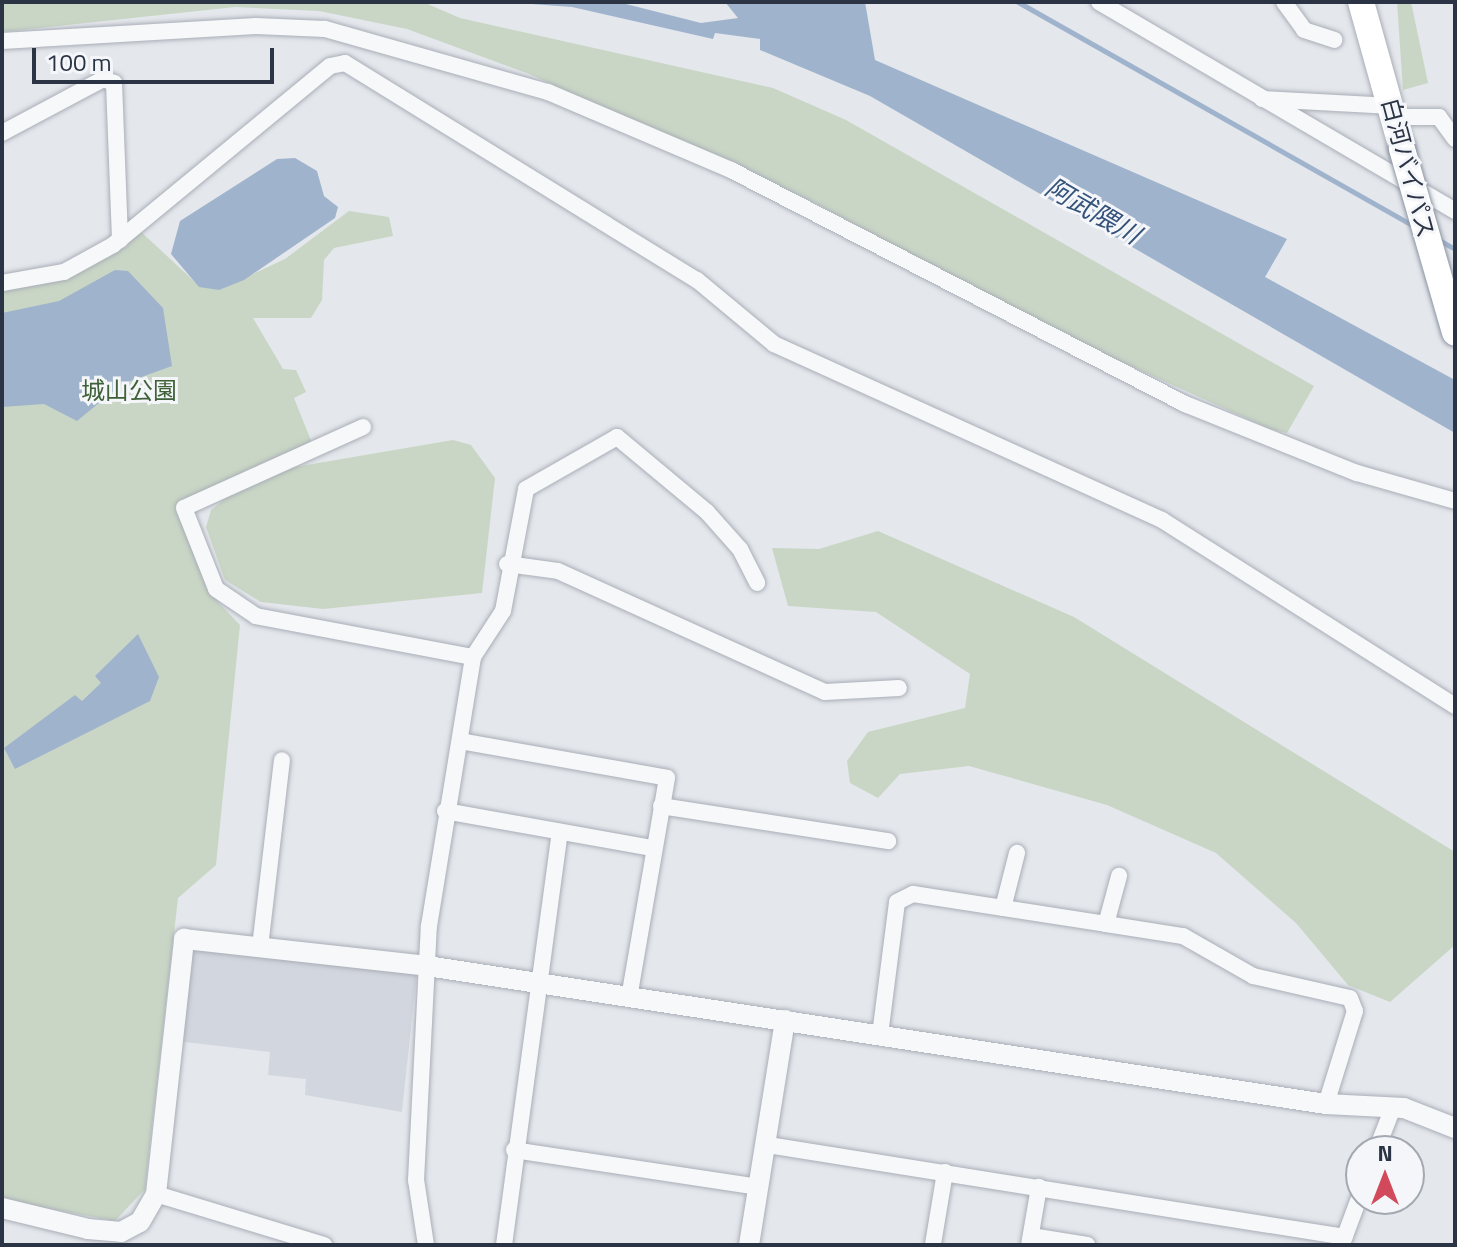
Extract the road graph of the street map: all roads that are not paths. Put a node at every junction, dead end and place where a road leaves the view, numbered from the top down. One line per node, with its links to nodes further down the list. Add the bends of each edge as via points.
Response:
1 (1099, 2): 6 (street)
2 (1284, 2): 4 (street, via 1304,30)
3 (1361, 2): 7 (highway, 白河バイパス)
4 (1334, 40)
5 (2, 41): 15 (street, via 256,26 325,29 548,92 745,176 1185,404 1357,473)
6 (1257, 99): 7 (street); 10 (street)
7 (1393, 111): 9 (street, via 1439,117); 13 (highway, 白河バイパス, bridge)
8 (2, 133): 11 (street, via 103,79 114,83)
9 (1455, 139)
10 (1455, 211)
11 (120, 240): 12 (street, via 64,272); 21 (street, via 330,66 345,63 697,280 774,344 1162,520)
12 (2, 283)
13 (1455, 333)
14 (363, 427): 19 (street, via 184,508 216,589 256,616)
15 (1451, 500): 16 (street)
16 (1455, 518)
17 (507, 564): 18 (street, via 526,489 617,437 707,512); 19 (street, via 503,611); 20 (street, via 558,571 825,692)
18 (757, 583)
19 (473, 657): 22 (street)
20 (899, 688)
21 (1455, 706)
22 (460, 741): 24 (street, via 667,778); 25 (street)
23 (282, 760): 33 (street)
24 (661, 806): 27 (street); 28 (street)
25 (445, 811): 26 (street); 34 (street)
26 (560, 832): 28 (street); 35 (street)
27 (888, 841)
28 (653, 848): 36 (street)
29 (1017, 853): 31 (street)
30 (1119, 876): 32 (street)
31 (1003, 908): 32 (street); 38 (street, via 913,894 897,902)
32 (1106, 924): 39 (street, via 1183,936 1253,976 1350,998 1355,1011)
33 (260, 947): 34 (street); 48 (street, via 184,939)
34 (427, 966): 35 (street); 55 (street, via 416,1180)
35 (537, 982): 36 (street); 44 (street)
36 (629, 997): 37 (street)
37 (785, 1020): 38 (street); 43 (street)
38 (880, 1035): 39 (street)
39 (1326, 1104): 40 (street)
40 (1392, 1110): 41 (street); 42 (street)
41 (1455, 1128)
42 (1382, 1135)
43 (768, 1145): 45 (street); 46 (street)
44 (514, 1150): 46 (street); 56 (street)
45 (945, 1172): 47 (street); 53 (street)
46 (759, 1187): 57 (street)
47 (1039, 1187): 51 (street); 52 (street)
48 (156, 1194): 49 (street, via 140,1222 121,1232); 54 (street)
49 (2, 1208)
50 (1353, 1215): 52 (street)
51 (1030, 1240): 58 (street)
52 (1343, 1241)
53 (933, 1244)
54 (324, 1245)
55 (426, 1245)
56 (504, 1245)
57 (749, 1245)
58 (1087, 1245)

